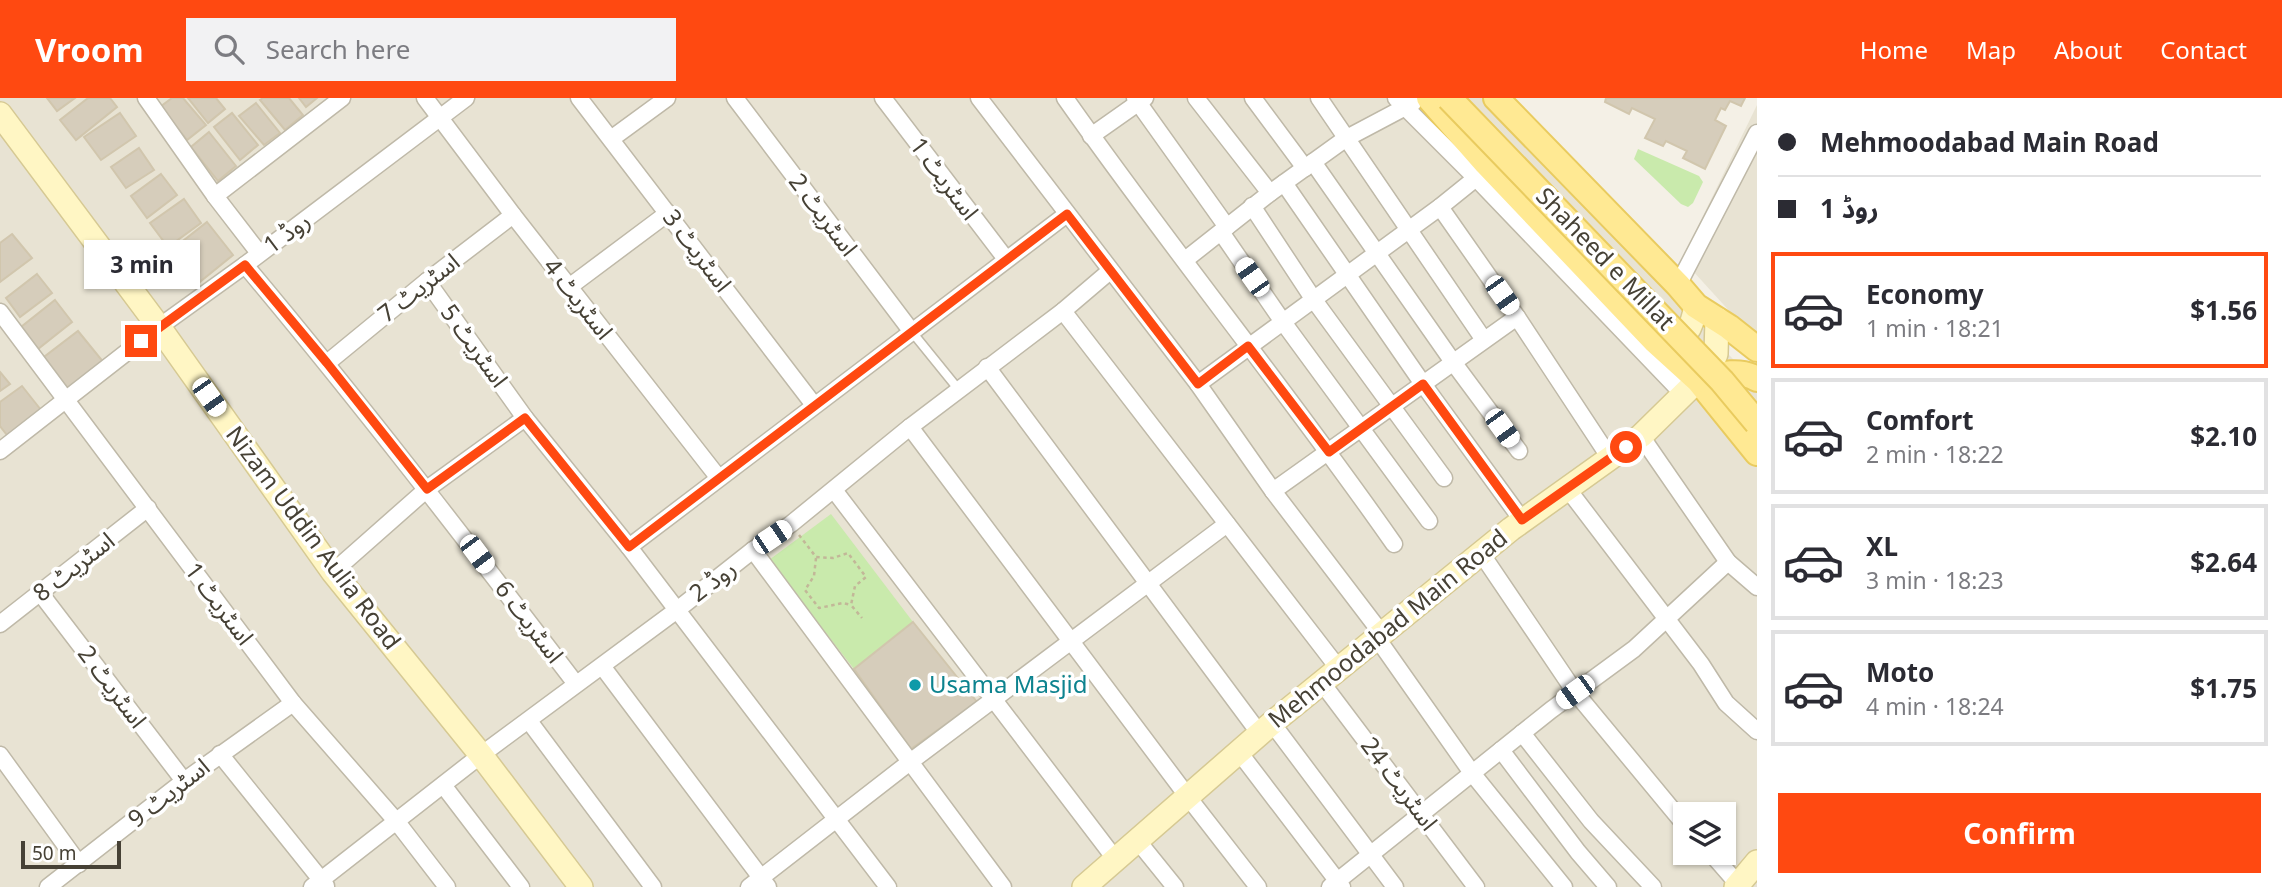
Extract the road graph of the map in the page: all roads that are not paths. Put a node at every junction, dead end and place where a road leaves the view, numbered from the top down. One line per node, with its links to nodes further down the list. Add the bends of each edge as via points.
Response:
1 (146, 98): 30 (street)
2 (342, 98): 30 (street)
3 (425, 98): 21 (street)
4 (466, 98): 21 (street, روڈ 1)
5 (579, 98): 24 (street, اسٹریٹ 3)
6 (667, 98): 24 (street)
7 (735, 98): 55 (street, اسٹریٹ 2)
8 (883, 98): 40 (street, اسٹریٹ 1)
9 (979, 98): 34 (street)
10 (1065, 98): 23 (street)
11 (1196, 98): 29 (street)
12 (1253, 98): 26 (street)
13 (1318, 98): 25 (street)
14 (1421, 98): 19 (street)
15 (1449, 98): 73 (main road, Shaheed e Millat, bridge, via 1713,371)
16 (1472, 98): 68 (main road, Shaheed e Millat)
17 (1496, 98): 46 (main road)
18 (1139, 100): 23 (street); 36 (street)
19 (1410, 101): 25 (street); 27 (main road)
20 (0, 114): 54 (main road, Nizam Uddin Aulia Road)
21 (440, 118): 35 (street, اسٹریٹ 4); 38 (street, روڈ 1)
22 (1757, 133): 46 (street)
23 (1091, 136): 41 (street)
24 (611, 139): 33 (street, اسٹریٹ 3)
25 (1345, 139): 26 (street); 37 (street)
26 (1309, 165): 28 (street); 39 (street)
27 (1481, 171): 32 (street); 57 (main road); 66 (street)
28 (1284, 183): 29 (street); 44 (street)
29 (1270, 192): 31 (street)
30 (215, 196): 38 (street)
31 (1252, 206): 36 (street); 48 (street)
32 (1440, 207): 37 (street); 52 (street)
33 (668, 213): 47 (street); 70 (street, اسٹریٹ 3)
34 (1067, 214): 40 (street); 43 (street)
35 (513, 215): 45 (street, اسٹریٹ 7); 47 (street, اسٹریٹ 4)
36 (1224, 230): 41 (street); 53 (street)
37 (1408, 230): 39 (street); 56 (street)
38 (259, 253): 42 (street, روڈ 1)
39 (1376, 254): 44 (street); 60 (street)
40 (1006, 259): 55 (street)
41 (1185, 260): 58 (street)
42 (245, 265): 54 (street, روڈ 1); 61 (street, اسٹریٹ 6)
43 (1110, 271): 49 (street, روڈ 2); 64 (street)
44 (1347, 276): 48 (street); 65 (street)
45 (427, 281): 61 (street, اسٹریٹ 7); 72 (street, اسٹریٹ 5)
46 (1678, 285): 51 (main road)
47 (569, 287): 82 (street, اسٹریٹ 4)
48 (1314, 300): 53 (street); 71 (street)
49 (1063, 311): 62 (street, روڈ 2); 91 (street, اسٹریٹ 24)
50 (0, 312): 69 (street, اسٹریٹ 1)
51 (1706, 312): 57 (main road, via 1686,335 1670,343); 59 (main road); 66 (main road, Mehmoodabad Main Road, via 1716,354)
52 (1517, 317): 56 (street); 81 (street)
53 (1283, 322): 58 (street); 75 (street)
54 (159, 327): 69 (street, روڈ 1); 97 (main road, Nizam Uddin Aulia Road)
55 (912, 332): 67 (lane); 70 (street)
56 (1484, 340): 60 (street)
57 (1654, 340): 66 (main road)
58 (1248, 346): 64 (street); 79 (street)
59 (1757, 349)
60 (1453, 362): 65 (street); 77 (street)
61 (327, 363): 85 (street, اسٹریٹ 6)
62 (987, 367): 67 (street, روڈ 2); 98 (street)
63 (1757, 379): 66 (main road, via 1725,373)
64 (1198, 384): 87 (street)
65 (1423, 384): 71 (street); 89 (street)
66 (1691, 388): 76 (main road, Mehmoodabad Main Road); 80 (main road)
67 (959, 390): 74 (street, روڈ 2)
68 (1757, 399)
69 (67, 400): 78 (street, روڈ 1); 88 (street, اسٹریٹ 1)
70 (814, 405): 82 (street)
71 (1392, 407): 75 (street); 83 (street)
72 (525, 418): 85 (street); 93 (street, اسٹریٹ 5)
73 (1757, 423)
74 (910, 428): 86 (street, روڈ 2); 105 (street)
75 (1362, 428): 79 (street); 90 (street)
76 (1641, 436): 81 (main road, Mehmoodabad Main Road); 96 (street)
77 (1518, 450)
78 (0, 451)
79 (1329, 452): 87 (street); 92 (street)
80 (1757, 453)
81 (1610, 458): 84 (main road, Mehmoodabad Main Road)
82 (719, 477): 93 (street)
83 (1444, 478)
84 (1567, 488): 89 (main road, Mehmoodabad Main Road); 102 (street)
85 (427, 489): 97 (street); 108 (street, اسٹریٹ 6)
86 (834, 490): 94 (street, روڈ 2); 110 (street)
87 (1273, 491): 104 (street)
88 (148, 509): 100 (street, اسٹریٹ 8); 111 (street, اسٹریٹ 1)
89 (1522, 520): 95 (main road, Mehmoodabad Main Road)
90 (1429, 521)
91 (1227, 524): 98 (street); 107 (street, اسٹریٹ 24)
92 (1394, 544)
93 (629, 547): 101 (street, اسٹریٹ 5)
94 (753, 550): 101 (street, روڈ 2); 121 (street)
95 (1481, 553): 104 (main road, Mehmoodabad Main Road); 109 (street)
96 (1728, 562): 99 (street); 102 (street)
97 (333, 572): 120 (main road, Nizam Uddin Aulia Road)
98 (1149, 584): 105 (street); 113 (street)
99 (1757, 587)
100 (41, 594): 103 (street, اسٹریٹ 8); 123 (street, اسٹریٹ 2)
101 (677, 610): 106 (street, روڈ 2); 128 (street, اسٹریٹ 5)
102 (1666, 619): 109 (street); 114 (street, via 1726,703)
103 (0, 624)
104 (1380, 636): 107 (main road, Mehmoodabad Main Road); 122 (street)
105 (1071, 640): 110 (street); 125 (street)
106 (601, 666): 108 (street, روڈ 2); 136 (street)
107 (1331, 676): 113 (main road, Mehmoodabad Main Road); 127 (street, اسٹریٹ 24)
108 (576, 684): 112 (street, روڈ 2)
109 (1575, 692): 115 (street); 126 (street)
110 (994, 699): 121 (street); 132 (street)
111 (293, 703): 118 (street, اسٹریٹ 9); 129 (street, اسٹریٹ 1)
112 (529, 722): 120 (street, روڈ 2); 145 (street)
113 (1266, 728): 117 (main road, Mehmoodabad Main Road); 131 (street)
114 (1757, 730)
115 (1522, 733): 116 (street); 154 (street, via 1591,821)
116 (1501, 750): 122 (street); 153 (street)
117 (1239, 752): 125 (main road, Mehmoodabad Main Road); 138 (street)
118 (220, 754): 123 (street, اسٹریٹ 9); 137 (street)
119 (0, 755): 134 (street)
120 (481, 755): 124 (street, روڈ 2); 144 (main road, Nizam Uddin Aulia Road)
121 (910, 762): 128 (street); 147 (street)
122 (1472, 773): 127 (street); 152 (street)
123 (184, 781): 134 (street, اسٹریٹ 9)
124 (443, 785): 129 (street, روڈ 2); 143 (street)
125 (1188, 797): 130 (main road, Mehmoodabad Main Road); 149 (street)
126 (1673, 810)
127 (1422, 814): 131 (street); 151 (street, اسٹریٹ 24)
128 (836, 818): 136 (street); 146 (street, اسٹریٹ 5)
129 (397, 822): 137 (street, روڈ 2); 142 (street, اسٹریٹ 1)
130 (1138, 841): 132 (main road, Mehmoodabad Main Road); 148 (street)
131 (1371, 855): 138 (street); 150 (street)
132 (1116, 859): 139 (main road, Mehmoodabad Main Road)
133 (1757, 862): 140 (main road)
134 (79, 864): 141 (street, اسٹریٹ 9)
135 (1720, 865): 140 (street)
136 (759, 884)
137 (320, 885)
138 (1336, 885)
139 (1086, 886)
140 (1737, 886)
141 (48, 887)
142 (447, 887)
143 (521, 887)
144 (582, 887)
145 (653, 887)
146 (888, 887)
147 (1003, 887)
148 (1174, 887)
149 (1258, 887)
150 (1395, 887)
151 (1476, 887)
152 (1564, 887)
153 (1608, 887)
154 (1653, 887)

